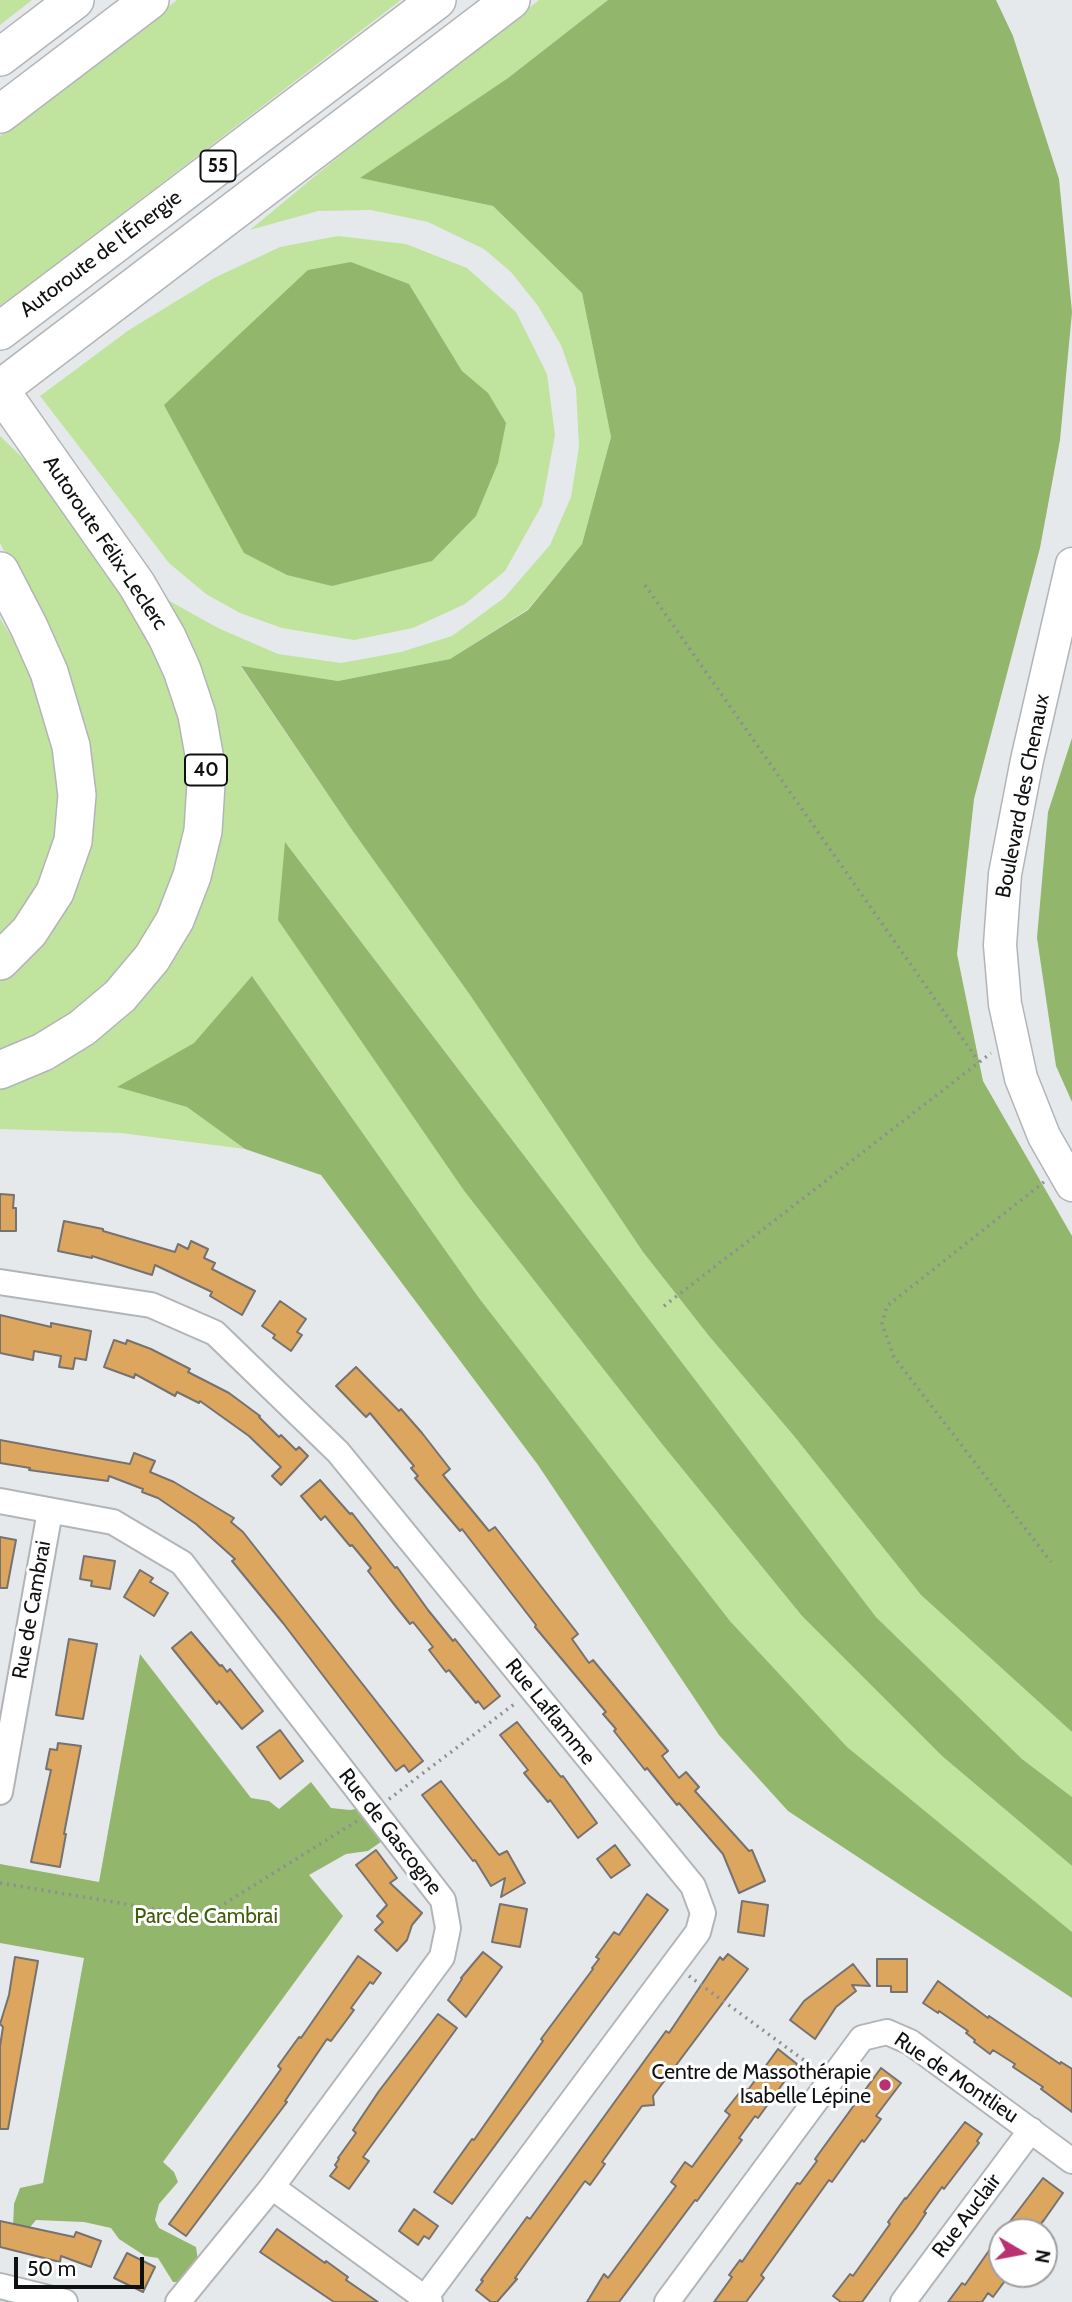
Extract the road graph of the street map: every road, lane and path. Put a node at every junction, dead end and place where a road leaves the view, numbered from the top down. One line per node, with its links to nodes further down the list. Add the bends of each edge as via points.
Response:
1 (75, 0): 5 (highway)
2 (150, 0): 6 (highway)
3 (437, 0): 7 (highway, Autoroute de l'Énergie / 55)
4 (511, 0): 8 (highway)
5 (0, 57)
6 (0, 114)
7 (0, 331)
8 (0, 390): 15 (highway, Autoroute Félix-Leclerc / 40, via 137,585 175,651 202,737 206,796 192,876 175,920 152,958 120,996 82,1028 43,1052)
9 (1072, 564): 13 (main road, Boulevard des Chenaux, via 1004,874 1000,945)
10 (0, 571): 12 (highway, via 49,672 69,738 77,795 73,841 59,884 38,920)
11 (645, 584): 14 (path)
12 (0, 961)
13 (1012, 1037): 14 (path); 16 (main road, Boulevard des Chenaux, via 1021,1078 1044,1136)
14 (979, 1062): 18 (path)
15 (0, 1070)
16 (1067, 1176): 21 (path, via 887,1306 881,1324 894,1357)
17 (0, 1282): 22 (street, Rue Laflamme, via 150,1305 215,1334 338,1452)
18 (664, 1306)
19 (0, 1501): 20 (street, Rue de Gascogne)
20 (50, 1511): 23 (street, Rue de Cambrai); 24 (street, Rue de Gascogne, via 113,1522 182,1563)
21 (1051, 1562)
22 (532, 1690): 24 (path); 26 (street, Rue Laflamme, via 693,1886 703,1913 698,1932)
23 (0, 1792)
24 (374, 1811): 25 (path, via 203,1917); 30 (street, Rue de Gascogne, via 443,1900 448,1928 442,1957)
25 (0, 1883)
26 (673, 1965): 27 (path); 32 (street, Rue Laflamme)
27 (831, 2080): 28 (street, Rue de Montlieu, via 862,2038 887,2032 910,2042); 35 (street, Rue de Montlieu)
28 (1031, 2130): 29 (street, Rue de Montlieu); 36 (street, Rue Auclair)
29 (1072, 2161)
30 (272, 2187): 32 (street); 34 (street, Rue de Gascogne)
31 (0, 2286): 33 (street)
32 (428, 2300)
33 (65, 2302)
34 (178, 2302)
35 (667, 2302)
36 (903, 2302)

